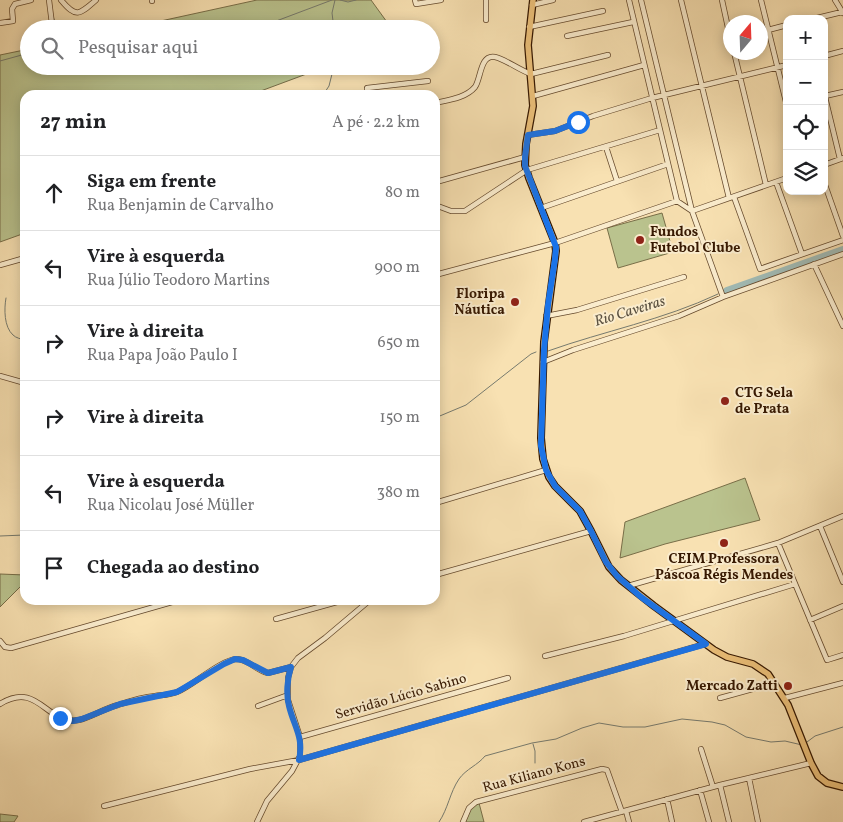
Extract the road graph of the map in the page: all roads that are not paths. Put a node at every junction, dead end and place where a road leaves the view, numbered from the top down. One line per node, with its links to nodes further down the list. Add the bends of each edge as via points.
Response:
1 (31, 0): 24 (street, via 13,7 12,22)
2 (49, 0): 21 (street)
3 (60, 0): 4 (street, via 73,12 83,12)
4 (96, 0)
5 (415, 0): 6 (street, via 416,4)
6 (441, 0)
7 (486, 0): 22 (street)
8 (553, 0): 15 (street)
9 (629, 0): 23 (street)
10 (641, 0): 43 (street)
11 (681, 0): 39 (street)
12 (722, 0): 18 (street)
13 (761, 0): 19 (street)
14 (835, 0): 17 (street)
15 (532, 2): 25 (main road)
16 (604, 11): 25 (street)
17 (842, 12): 20 (street)
18 (725, 15)
19 (764, 15)
20 (828, 16)
21 (52, 20)
22 (486, 20)
23 (633, 22): 28 (street); 33 (street)
24 (0, 23)
25 (529, 26): 36 (main road)
26 (783, 26): 27 (street)
27 (768, 30): 35 (street)
28 (567, 36)
29 (843, 52): 31 (street)
30 (608, 55): 36 (street)
31 (828, 55)
32 (736, 60): 37 (street)
33 (644, 65): 44 (street); 45 (street)
34 (783, 66): 35 (street)
35 (778, 67): 37 (street); 47 (street)
36 (530, 74): 44 (main road); 46 (street, via 490,57 470,91)
37 (740, 76): 39 (street); 61 (street)
38 (428, 80): 40 (street)
39 (702, 86): 43 (street); 63 (street)
40 (367, 90)
41 (843, 92): 42 (street)
42 (828, 94)
43 (665, 95): 45 (street); 67 (street)
44 (533, 96): 50 (main road)
45 (652, 98): 49 (street); 50 (street, via 555,131)
46 (440, 102)
47 (787, 105)
48 (828, 105): 53 (street)
49 (660, 130): 51 (street); 54 (street)
50 (528, 135): 52 (main road)
51 (606, 147): 56 (street); 59 (street)
52 (525, 157): 56 (main road); 58 (street)
53 (841, 159): 55 (street)
54 (668, 164): 59 (street); 64 (street)
55 (828, 164)
56 (527, 170): 65 (street, via 464,212); 66 (main road)
57 (783, 179): 60 (street)
58 (440, 181)
59 (617, 181): 66 (street)
60 (776, 182): 61 (street); 71 (street)
61 (766, 185): 63 (street)
62 (828, 193): 68 (street)
63 (732, 197): 67 (street); 71 (street, via 760,269)
64 (677, 202): 67 (street); 70 (street)
65 (440, 207)
66 (541, 208): 70 (main road)
67 (692, 211): 78 (street)
68 (843, 236)
69 (843, 240): 71 (street)
70 (555, 243): 76 (street); 79 (main road)
71 (802, 254)
72 (843, 254): 74 (street)
73 (20, 259): 75 (street)
74 (814, 264): 78 (street); 80 (street)
75 (0, 265)
76 (440, 274)
77 (684, 277): 79 (street, via 577,310)
78 (723, 297): 81 (street, via 679,316)
79 (546, 316): 81 (main road)
80 (843, 326)
81 (543, 362): 84 (main road, via 541,446)
82 (0, 376): 83 (street)
83 (20, 382)
84 (546, 470): 85 (street); 88 (main road, via 555,486 580,511)
85 (440, 502)
86 (843, 516): 87 (street)
87 (820, 526): 89 (street); 91 (street)
88 (591, 531): 90 (street); 93 (main road, via 609,567)
89 (778, 543): 92 (street); 93 (street)
90 (440, 574)
91 (843, 582)
92 (795, 584): 99 (street); 100 (street)
93 (628, 586): 100 (main road)
94 (162, 605): 101 (street, via 8,648)
95 (326, 605): 98 (street)
96 (364, 605): 105 (street)
97 (843, 606): 99 (street)
98 (276, 619)
99 (810, 620): 103 (street, via 827,660)
100 (673, 621): 102 (main road); 104 (street)
101 (0, 641)
102 (706, 644): 107 (main road, via 727,657 761,668); 116 (street)
103 (843, 655)
104 (545, 656)
105 (291, 667): 109 (street); 112 (street, via 268,673 235,659 177,692 120,704 77,720 56,717 28,698 12,698)
106 (508, 678): 114 (street, Servidão Lúcio Sabino)
107 (775, 683): 110 (street); 111 (main road)
108 (843, 683): 111 (street)
109 (288, 695): 113 (street); 114 (street, via 289,708)
110 (720, 698)
111 (785, 698): 117 (main road)
112 (0, 704)
113 (258, 706)
114 (300, 737): 116 (street)
115 (701, 749): 120 (street)
116 (299, 760): 124 (street); 126 (street, via 267,801)
117 (811, 763): 118 (street); 121 (main road, via 823,781)
118 (749, 778): 119 (street); 133 (street)
119 (720, 784): 120 (street); 132 (street)
120 (713, 787): 122 (street)
121 (843, 788)
122 (700, 790): 123 (street); 131 (street)
123 (666, 800): 125 (street); 130 (street)
124 (104, 806)
125 (624, 812): 127 (street, Rua Kiliano Kons, via 607,770 602,769 476,802); 128 (street); 129 (street)
126 (257, 822)
127 (463, 822)
128 (584, 822)
129 (629, 822)
130 (672, 822)
131 (709, 822)
132 (729, 822)
133 (758, 822)

